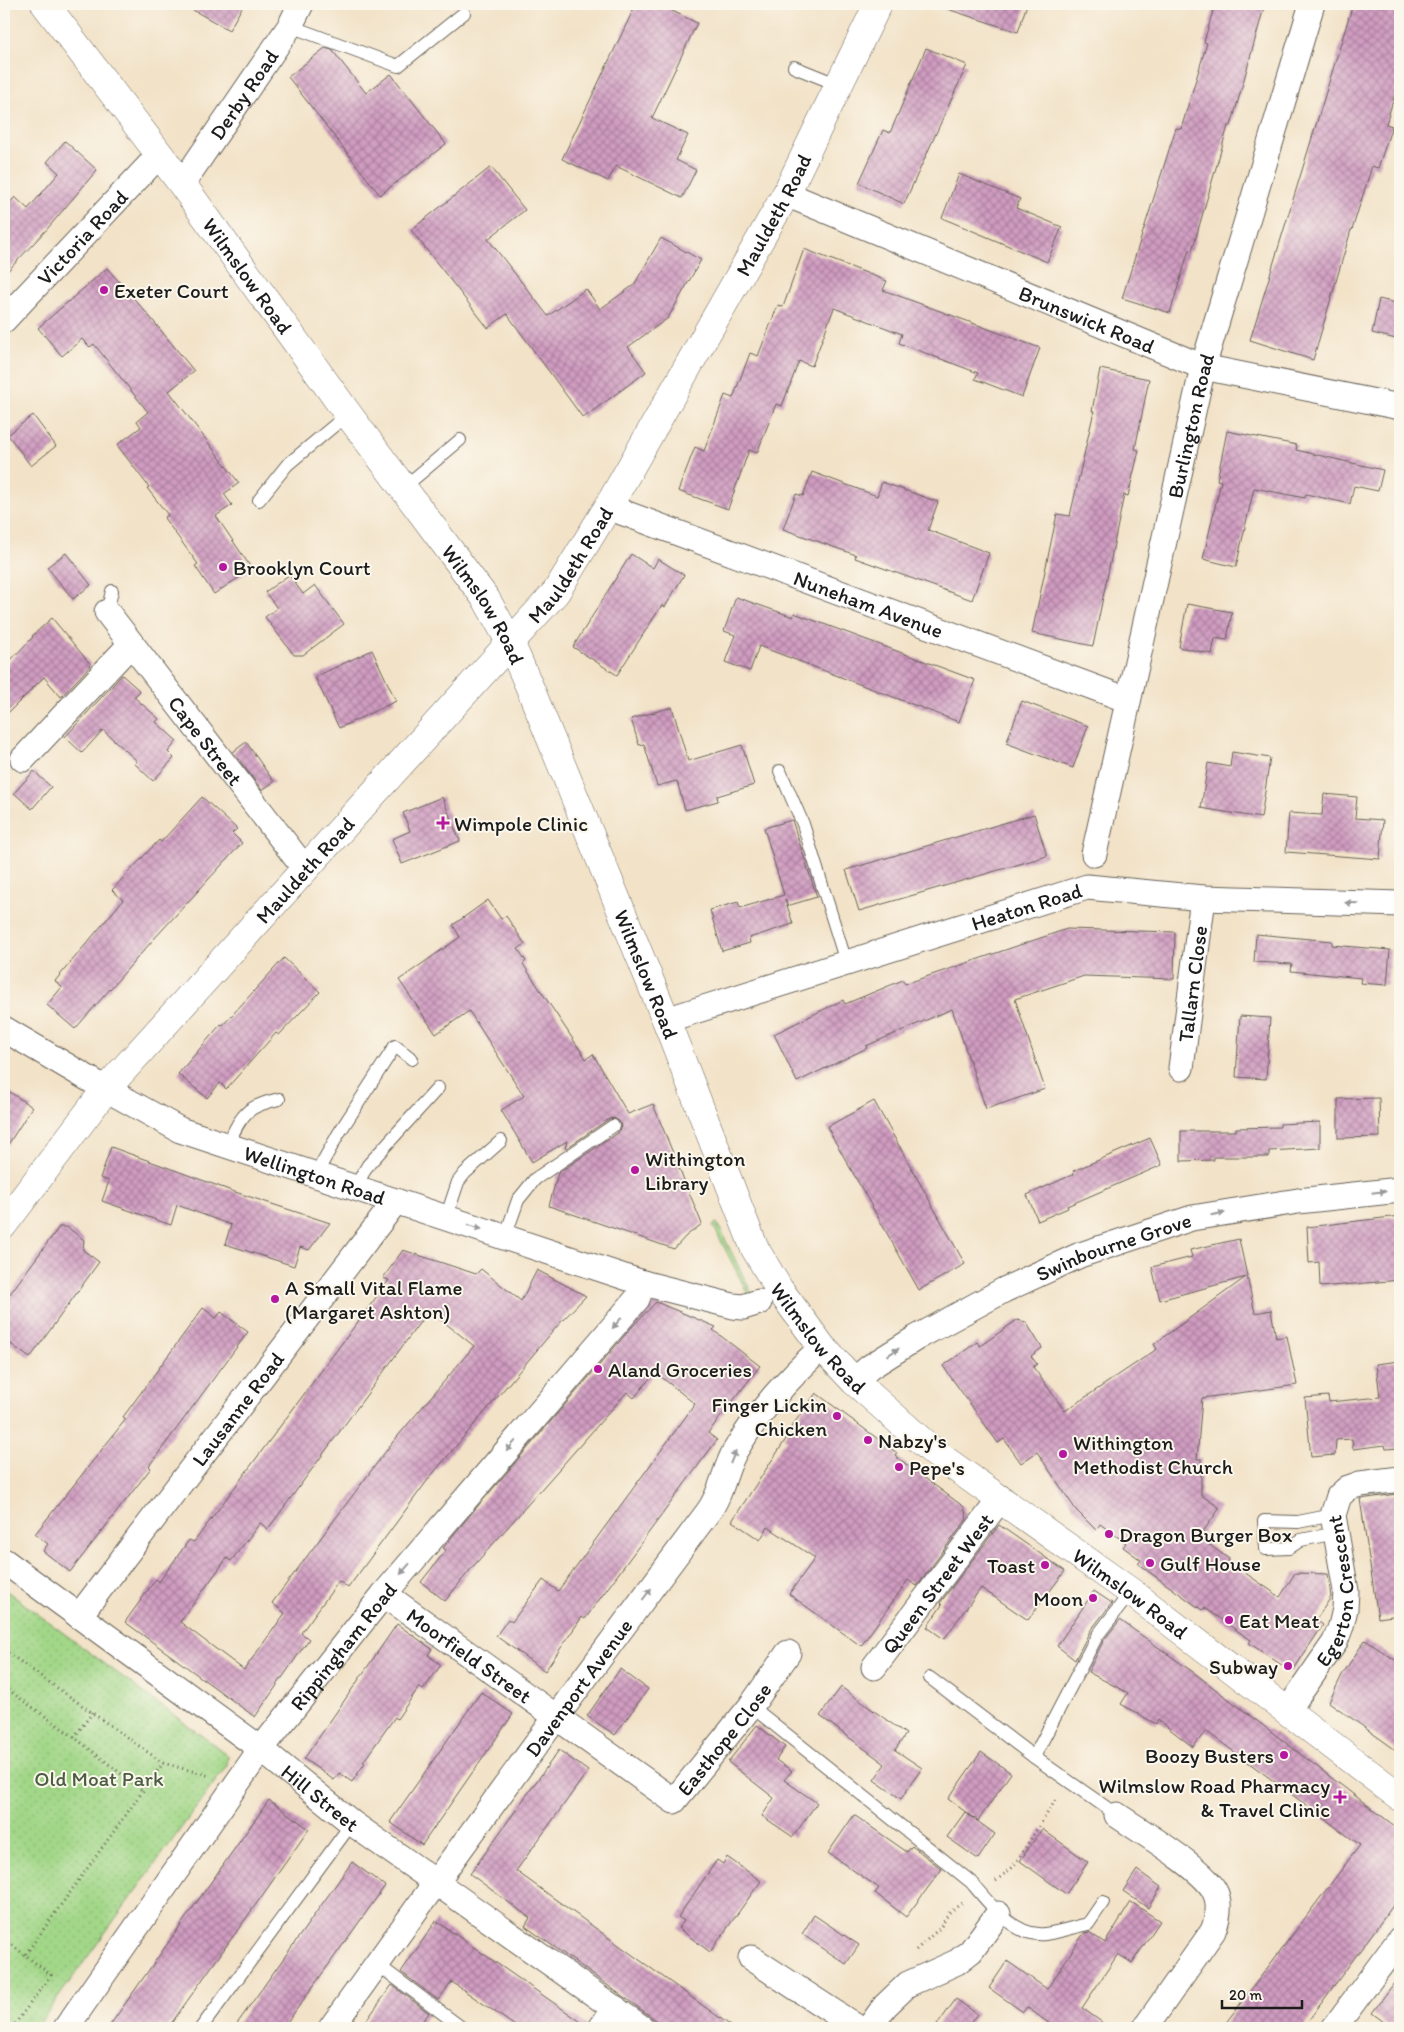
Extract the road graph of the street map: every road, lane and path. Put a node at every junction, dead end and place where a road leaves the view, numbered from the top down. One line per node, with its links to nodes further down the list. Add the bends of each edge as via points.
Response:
1 (45, 4): 9 (main road, Wilmslow Road)
2 (301, 4): 6 (street, Derby Road)
3 (878, 4): 8 (main road, Mauldeth Road)
4 (1312, 4): 13 (street, Burlington Road)
5 (464, 13): 6 (lane, via 398,66)
6 (290, 26): 10 (street, Derby Road)
7 (794, 67): 8 (lane)
8 (839, 85): 11 (main road, Mauldeth Road)
9 (160, 154): 10 (main road, Wilmslow Road); 12 (street, Victoria Road)
10 (182, 184): 15 (main road, Wilmslow Road)
11 (786, 194): 13 (street, Brunswick Road); 19 (main road, Mauldeth Road)
12 (4, 320)
13 (1203, 367): 14 (street, Brunswick Road); 23 (street, Burlington Road)
14 (1400, 407)
15 (348, 414): 17 (main road, Wilmslow Road); 18 (lane, via 287,465)
16 (460, 440): 17 (lane)
17 (403, 488): 21 (main road, Wilmslow Road, via 486,599)
18 (259, 500)
19 (608, 507): 21 (main road, Mauldeth Road, via 556,592); 23 (street, Nuneham Avenue)
20 (109, 602): 22 (street, Cape Street)
21 (510, 642): 27 (main road, Mauldeth Road); 31 (main road, Wilmslow Road)
22 (131, 644): 24 (street); 27 (street, Cape Street)
23 (1128, 700): 26 (street, Burlington Road)
24 (23, 759)
25 (780, 771): 30 (lane, via 803,824)
26 (1094, 854)
27 (305, 868): 36 (main road, Mauldeth Road)
28 (1203, 898): 29 (street, Heaton Road, one-way to 28); 30 (street, Heaton Road, via 1087,887); 34 (street, Tallarn Close)
29 (1400, 904)
30 (846, 962): 31 (street, Heaton Road)
31 (666, 1020): 50 (main road, Wilmslow Road, via 754,1247 779,1289)
32 (4, 1029): 36 (street, Wellington Road)
33 (412, 1059): 41 (lane, via 395,1046)
34 (1181, 1068)
35 (438, 1088): 42 (lane, via 368,1165)
36 (106, 1089): 40 (street, Wellington Road, via 180,1130); 46 (main road, Mauldeth Road)
37 (279, 1099): 40 (lane, via 258,1104 241,1117)
38 (613, 1126): 47 (lane, via 535,1178 518,1200)
39 (501, 1141): 45 (lane, via 458,1182)
40 (227, 1145): 41 (street, Wellington Road)
41 (316, 1174): 42 (street, Wellington Road)
42 (354, 1187): 44 (street, Wellington Road)
43 (1400, 1190): 51 (street, Swinbourne Grove, one-way to 43, via 916,1338 1004,1290 1080,1255 1192,1218 1298,1201)
44 (396, 1201): 45 (street, Wellington Road); 60 (street, Lausanne Road)
45 (446, 1218): 47 (street, Wellington Road, one-way to 47)
46 (4, 1224)
47 (506, 1237): 48 (street, Wellington Road)
48 (643, 1283): 49 (street, Wellington Road, via 733,1306 743,1307); 59 (street, Rippingham Road, one-way to 59, via 637,1299)
49 (759, 1302)
50 (822, 1347): 51 (main road, Wilmslow Road); 69 (street, Davenport Avenue, one-way to 50, via 713,1505 734,1453 756,1418 786,1380)
51 (854, 1381): 53 (main road, Wilmslow Road, via 935,1453)
52 (1400, 1479): 55 (street, Egerton Crescent, via 1348,1488 1340,1496)
53 (1001, 1498): 58 (main road, Wilmslow Road); 63 (street, Queen Street West)
54 (1298, 1522): 55 (lane); 56 (lane); 56 (lane, via 1264,1522 1266,1549 1289,1548)
55 (1335, 1524): 56 (lane); 67 (street, Egerton Crescent, via 1346,1590 1341,1626 1335,1642)
56 (1301, 1540)
57 (4, 1561): 60 (street, Hill Street)
58 (1131, 1592): 67 (main road, Wilmslow Road); 72 (lane, via 1097,1636)
59 (384, 1594): 69 (street, Moorfield Street); 71 (street, Rippingham Road)
60 (80, 1616): 71 (street, Hill Street)
61 (4, 1650): 68 (path)
62 (788, 1653): 66 (street, Easthope Close)
63 (874, 1668)
64 (930, 1678): 72 (lane)
65 (4, 1687): 70 (path)
66 (751, 1706): 69 (street, Easthope Close, via 674,1801); 81 (lane, via 971,1882)
67 (1288, 1710): 76 (main road, Wilmslow Road)
68 (94, 1712): 70 (path); 73 (path)
69 (555, 1717): 79 (street, Davenport Avenue)
70 (74, 1737): 75 (path)
71 (261, 1749): 74 (street, Rippingham Road); 78 (street, Hill Street)
72 (1034, 1757): 77 (lane)
73 (163, 1762): 74 (path); 75 (path)
74 (237, 1783): 89 (street, Rippingham Road)
75 (142, 1790): 84 (path)
76 (1400, 1798)
77 (1117, 1815): 97 (street, via 1199,1872 1214,1889 1218,1907 1213,1931)
78 (352, 1823): 79 (street, Hill Street); 90 (lane)
79 (436, 1881): 86 (street, Davenport Avenue); 87 (street, Hill Street)
80 (1103, 1902): 81 (lane, via 1088,1924 1043,1934 1023,1930)
81 (998, 1914): 96 (street, via 971,1951 957,1962 908,1984 885,2006)
82 (4, 1939): 84 (path)
83 (1400, 1940): 98 (street)
84 (24, 1955): 88 (path, via 51,1975)
85 (751, 1958): 95 (street)
86 (377, 1964): 91 (street, Davenport Avenue); 92 (lane)
87 (615, 2008): 93 (street); 94 (street, Hill Street)
88 (12, 2028)
89 (66, 2028)
90 (201, 2028)
91 (331, 2028)
92 (462, 2028)
93 (601, 2028)
94 (642, 2028)
95 (858, 2028)
96 (869, 2028)
97 (1145, 2028)
98 (1334, 2028)

